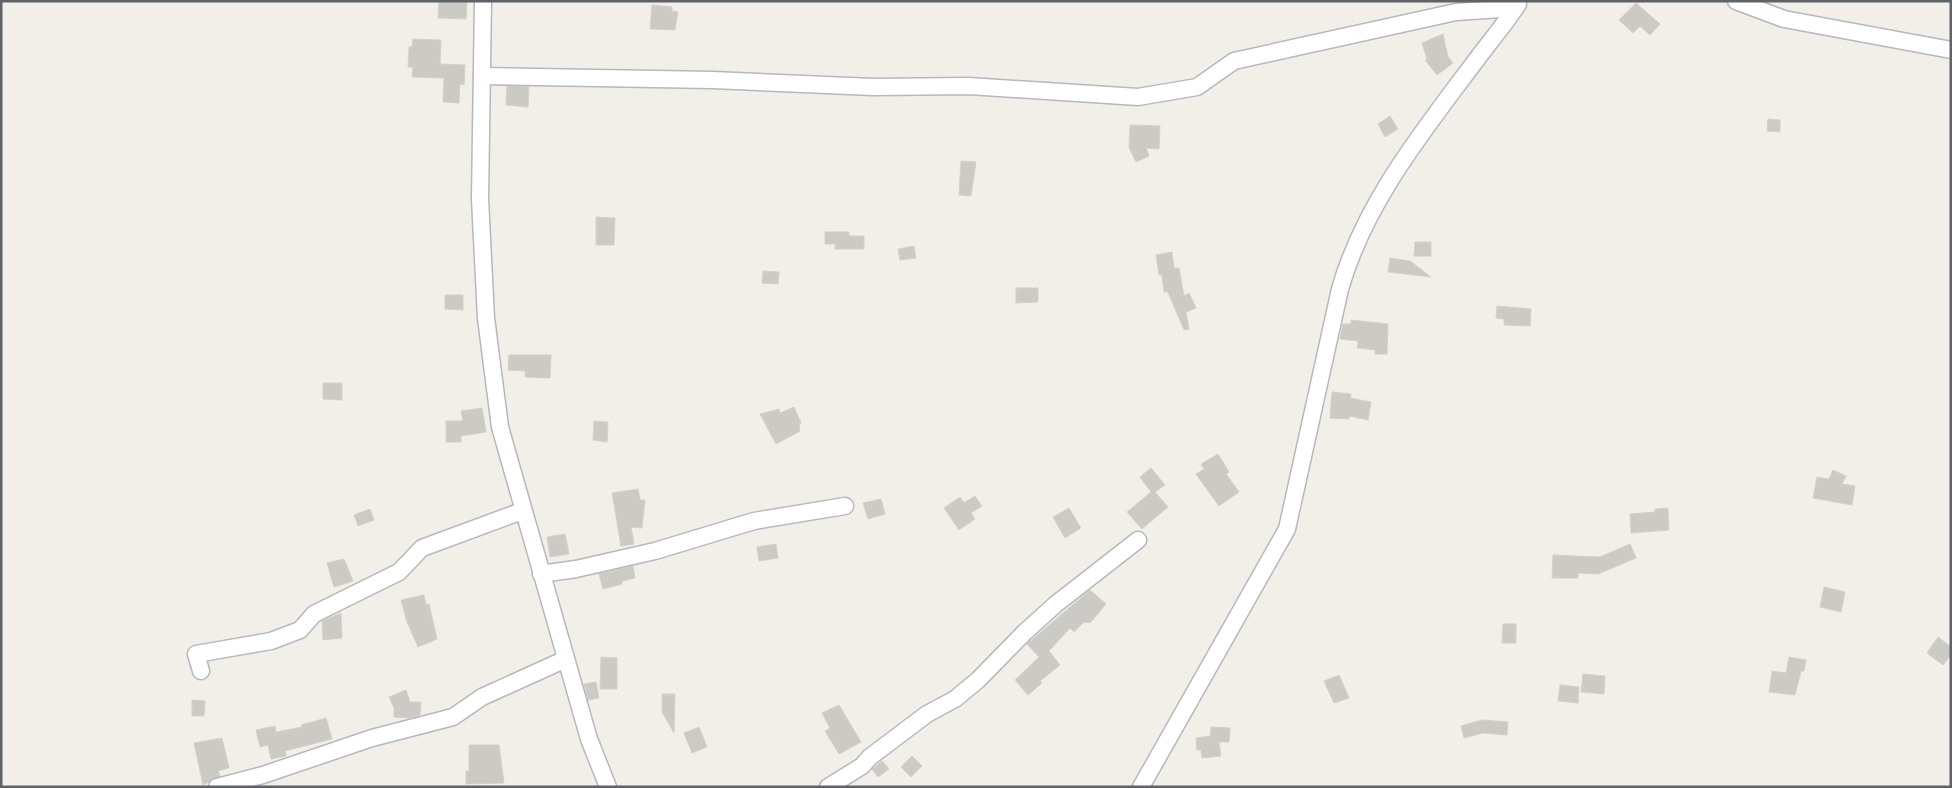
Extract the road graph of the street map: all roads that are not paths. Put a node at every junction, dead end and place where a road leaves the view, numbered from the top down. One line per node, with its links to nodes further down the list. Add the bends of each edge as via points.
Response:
1 (483, 1): 5 (street)
2 (1736, 1): 4 (street, via 1784,19)
3 (1517, 5): 5 (street, via 1456,12 1234,61 1197,87 1138,97 969,86 873,87 750,81); 15 (street, via 1373,207 1349,258 1340,289 1286,529)
4 (1951, 50)
5 (482, 76): 7 (street, via 480,199 486,318 500,427)
6 (845, 506): 9 (street, via 754,521 655,551)
7 (522, 511): 9 (street); 11 (street, via 422,548 399,572 314,614 300,630 271,641 196,654)
8 (1138, 540): 14 (street, via 1056,604 955,699 927,714 870,756 862,766)
9 (541, 574): 10 (street)
10 (566, 659): 12 (street, via 482,697 453,717 372,738); 13 (street, via 588,740)
11 (201, 671)
12 (217, 787)
13 (608, 787)
14 (828, 787)
15 (1141, 787)

